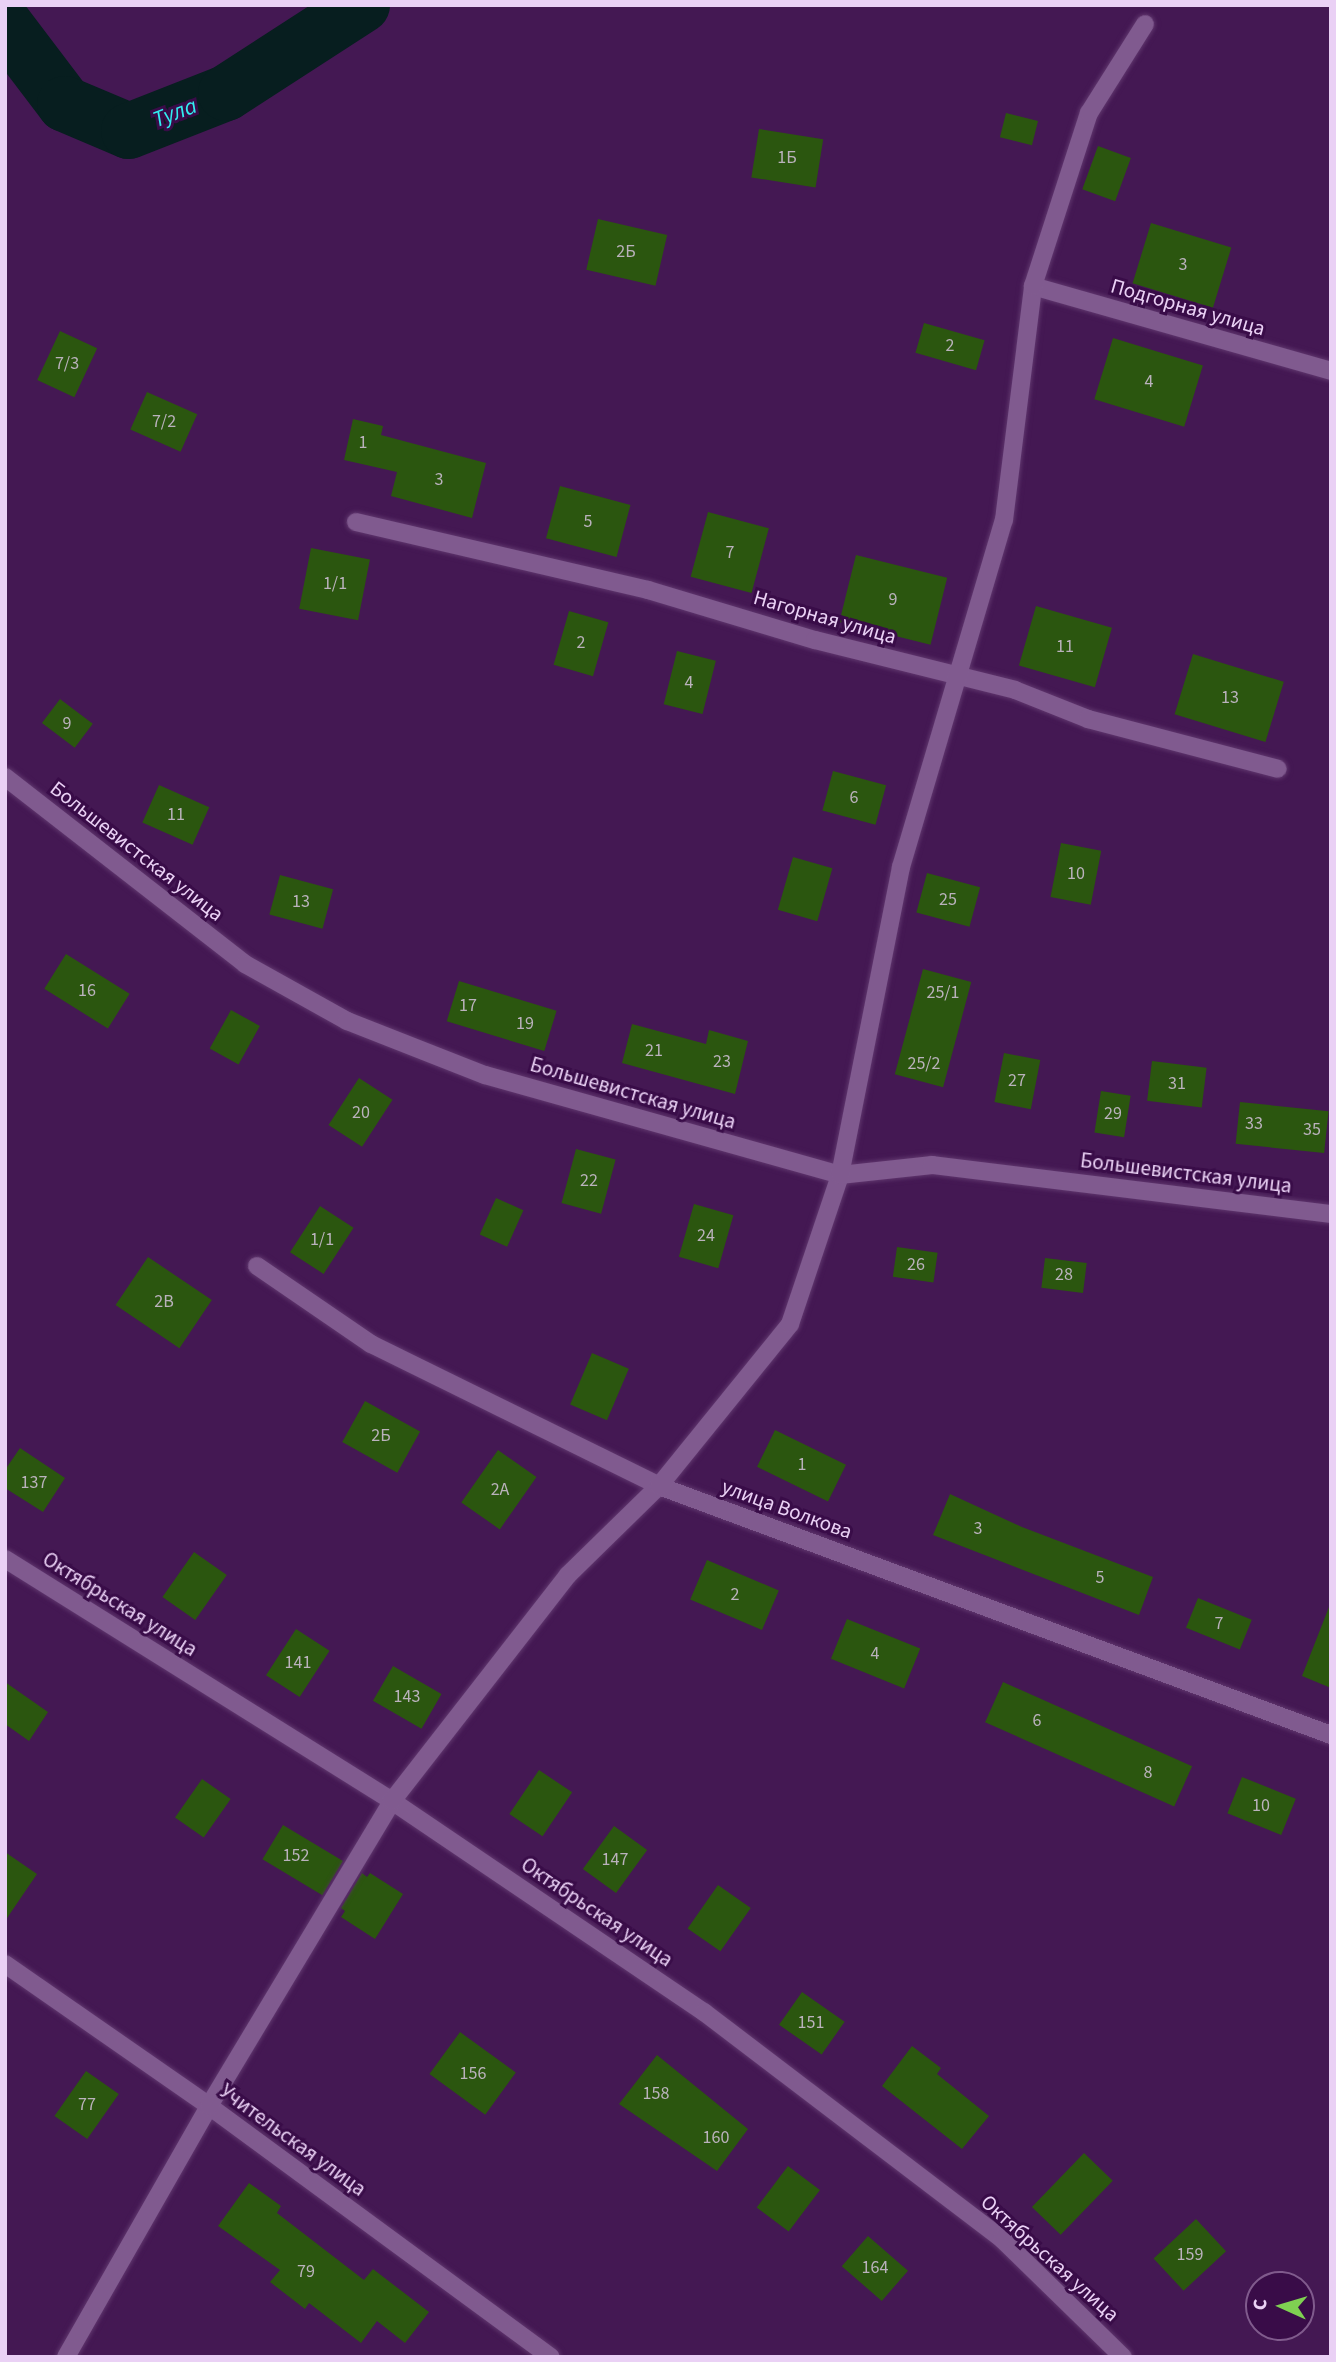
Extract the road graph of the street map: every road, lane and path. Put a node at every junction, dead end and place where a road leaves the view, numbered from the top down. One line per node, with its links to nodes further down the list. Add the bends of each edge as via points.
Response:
1 (1145, 24): 2 (street, via 1089,113)
2 (1033, 286): 3 (street, Подгорная улица); 5 (street, via 1004,520)
3 (1331, 371)
4 (356, 522): 5 (street, Нагорная улица, via 648,590)
5 (960, 678): 6 (street, Нагорная улица, via 1015,690 1088,719); 8 (street, via 901,867)
6 (1278, 769)
7 (5, 778): 8 (street, Большевистская улица, via 245,964 347,1021 485,1075)
8 (840, 1175): 9 (street, Большевистская улица, via 932,1165); 11 (street, via 790,1324)
9 (1331, 1214)
10 (257, 1266): 11 (street, улица Волкова, via 371,1344)
11 (659, 1486): 13 (street, улица Волкова); 14 (street, via 568,1574)
12 (5, 1559): 14 (street, Октябрьская улица)
13 (1331, 1735)
14 (392, 1801): 16 (street); 19 (street, Октябрьская улица, via 704,2012 1002,2239)
15 (5, 1964): 16 (street, Учительская улица)
16 (209, 2106): 17 (street); 18 (street, Учительская улица)
17 (66, 2357)
18 (551, 2357)
19 (1123, 2357)

